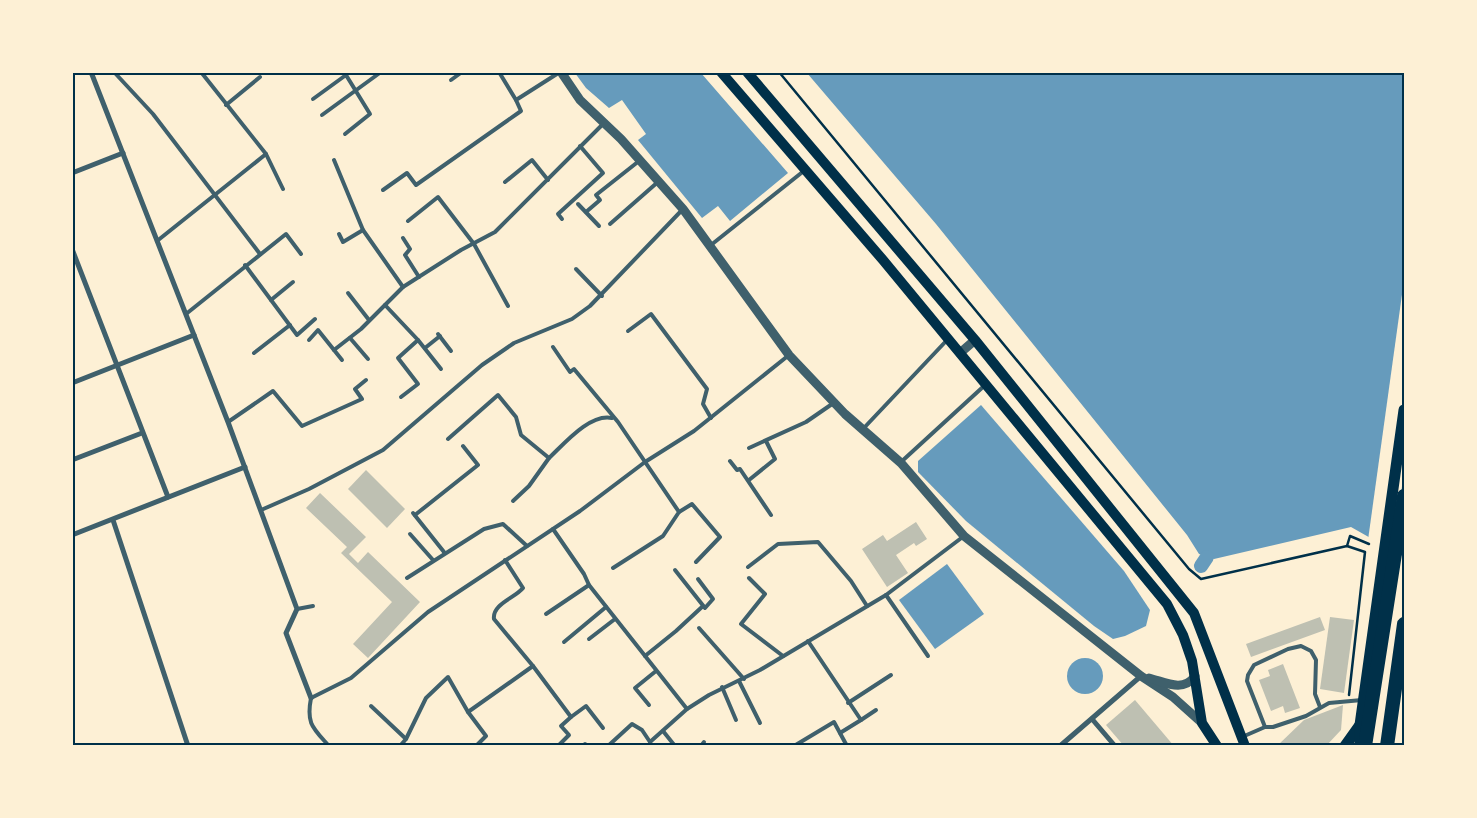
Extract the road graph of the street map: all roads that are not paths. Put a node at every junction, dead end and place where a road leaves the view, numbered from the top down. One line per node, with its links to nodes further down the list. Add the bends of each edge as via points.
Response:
1 (91, 72): 20 (street)
2 (114, 72): 31 (lane)
3 (201, 72): 15 (lane)
4 (381, 72): 12 (lane)
5 (462, 72): 11 (lane)
6 (499, 72): 14 (lane)
7 (560, 72): 14 (lane); 17 (street, via 580,100)
8 (721, 72): 24 (main road)
9 (747, 72): 68 (main road)
10 (260, 77): 15 (lane)
11 (451, 80)
12 (356, 90): 13 (lane, via 346,75); 16 (lane); 18 (lane, via 370,114)
13 (313, 99)
14 (516, 100): 30 (lane, via 522,111 416,185 407,173)
15 (226, 105): 21 (lane)
16 (322, 115)
17 (604, 122): 19 (lane); 23 (street)
18 (345, 134)
19 (580, 146): 26 (lane); 35 (lane, via 603,173 558,214)
20 (123, 153): 25 (street); 42 (street)
21 (266, 154): 29 (lane); 31 (lane)
22 (334, 160): 39 (lane)
23 (640, 160): 27 (street); 34 (lane, via 596,196 600,200)
24 (805, 170): 44 (lane); 65 (main road)
25 (72, 173)
26 (548, 180): 28 (lane, via 532,160); 43 (lane, via 495,232)
27 (659, 181): 33 (street); 37 (lane)
28 (505, 182)
29 (283, 188)
30 (383, 190)
31 (215, 194): 42 (lane); 46 (lane)
32 (578, 204): 34 (lane)
33 (683, 209): 44 (street); 54 (lane)
34 (586, 212): 38 (lane)
35 (562, 219)
36 (408, 221): 43 (lane, via 438,197)
37 (610, 224)
38 (599, 226)
39 (363, 230): 40 (lane, via 343,242); 52 (lane)
40 (339, 234)
41 (403, 238): 50 (lane, via 410,249 405,255)
42 (157, 241): 58 (street)
43 (474, 244): 50 (lane); 57 (lane)
44 (709, 246): 75 (street)
45 (72, 249): 78 (street)
46 (260, 254): 47 (lane, via 286,234); 48 (lane)
47 (301, 254)
48 (245, 265): 55 (lane); 58 (lane)
49 (576, 269): 54 (lane)
50 (420, 277): 52 (lane)
51 (293, 282): 55 (lane)
52 (403, 287): 56 (lane)
53 (348, 293): 60 (lane)
54 (602, 296): 105 (lane, via 572,319 535,332 498,354 383,450)
55 (271, 300): 61 (lane)
56 (385, 305): 60 (lane); 67 (lane)
57 (508, 306)
58 (186, 314): 63 (street)
59 (314, 319): 61 (lane, via 297,335)
60 (369, 320): 64 (lane)
61 (290, 325): 73 (lane)
62 (628, 331): 87 (lane, via 651,314 707,389 704,404)
63 (194, 335): 78 (street); 88 (street)
64 (350, 338): 71 (lane); 76 (lane)
65 (948, 339): 74 (main road); 89 (lane)
66 (308, 340): 71 (lane, via 318,330)
67 (418, 340): 70 (lane); 83 (lane, via 398,358 418,384)
68 (975, 340): 74 (street); 172 (main road, via 1194,613)
69 (552, 347): 86 (lane, via 570,372 574,369)
70 (425, 348): 72 (lane, via 439,335); 79 (lane)
71 (334, 350): 77 (lane)
72 (451, 351)
73 (254, 353)
74 (960, 353): 82 (main road)
75 (789, 355): 84 (street); 87 (lane)
76 (368, 359)
77 (342, 360)
78 (116, 366): 81 (street); 90 (street)
79 (441, 369)
80 (366, 380): 88 (lane, via 355,389 362,399 302,426 273,391)
81 (72, 383)
82 (986, 384): 99 (lane); 147 (main road, via 1167,604 1183,635)
83 (401, 397)
84 (834, 402): 89 (street); 92 (lane, via 806,422)
85 (1404, 410): 152 (main road)
86 (612, 418): 95 (lane, via 599,417 573,435); 98 (lane)
87 (711, 418): 98 (lane)
88 (228, 422): 100 (street)
89 (861, 430): 99 (street)
90 (142, 432): 96 (street); 103 (street)
91 (448, 439): 95 (lane, via 498,395 516,417 521,435)
92 (766, 441): 94 (lane); 101 (lane, via 775,458)
93 (462, 446): 114 (lane, via 478,465 414,514)
94 (749, 448)
95 (549, 458): 104 (lane)
96 (72, 460)
97 (730, 460): 101 (lane)
98 (645, 462): 106 (lane); 109 (lane)
99 (900, 463): 112 (street)
100 (245, 467): 103 (street); 105 (street)
101 (749, 480): 107 (lane)
102 (1404, 496): 188 (highway)
103 (168, 497): 108 (street)
104 (513, 501)
105 (262, 510): 130 (street)
106 (679, 512): 117 (lane, via 692,504 720,537); 119 (lane, via 663,536)
107 (771, 515)
108 (113, 520): 111 (street); 174 (street)
109 (553, 529): 113 (lane); 124 (lane)
110 (410, 534): 115 (lane)
111 (72, 535)
112 (964, 536): 125 (lane); 146 (street)
113 (527, 546): 114 (lane, via 503,524 484,528); 116 (lane)
114 (444, 552): 115 (lane)
115 (433, 560): 121 (lane)
116 (505, 560): 143 (lane, via 523,588 498,607 493,614 494,619); 151 (lane, via 428,612 352,678)
117 (696, 562)
118 (748, 566): 128 (lane, via 778,544 818,542)
119 (613, 568)
120 (675, 570): 127 (lane)
121 (407, 578)
122 (749, 578): 133 (lane, via 767,593)
123 (698, 579): 127 (lane, via 713,599)
124 (589, 584): 129 (lane); 131 (lane)
125 (886, 595): 128 (lane); 142 (lane)
126 (313, 606): 130 (lane)
127 (704, 606): 140 (lane)
128 (867, 606): 138 (lane)
129 (606, 607): 132 (lane); 139 (lane)
130 (298, 609): 151 (street, via 286,633)
131 (546, 614)
132 (615, 619): 137 (lane); 140 (lane)
133 (741, 624): 136 (lane); 141 (lane)
134 (1404, 624): 189 (highway)
135 (699, 628): 148 (lane)
136 (738, 628)
137 (589, 639)
138 (808, 641): 141 (lane); 153 (lane)
139 (564, 642)
140 (644, 656): 144 (lane)
141 (783, 656): 148 (lane)
142 (928, 656)
143 (533, 666): 159 (lane); 160 (lane)
144 (656, 671): 154 (lane, via 635,688); 157 (lane)
145 (891, 675): 153 (lane)
146 (1142, 676): 147 (street, via 1182,686); 161 (street); 165 (street, via 1173,697)
147 (1195, 676): 165 (main road)
148 (744, 679): 149 (lane)
149 (739, 681): 150 (lane); 164 (lane)
150 (722, 688): 157 (lane); 162 (lane)
151 (311, 698): 175 (lane, via 310,724)
152 (1364, 700): 156 (lane, via 1329,703); 166 (main road)
153 (848, 703): 163 (lane)
154 (649, 705)
155 (371, 706): 171 (lane)
156 (1320, 707): 167 (lane, via 1306,716); 167 (lane, via 1314,694 1316,660 1311,651 1300,646 1288,649 1254,665 1248,675)
157 (687, 709): 169 (lane)
158 (876, 710): 163 (lane)
159 (468, 712): 171 (lane, via 448,677 426,698); 177 (lane, via 486,736)
160 (571, 717): 168 (lane, via 586,706); 178 (lane, via 562,726 569,735)
161 (1092, 719): 183 (street); 184 (street)
162 (736, 720)
163 (861, 720): 170 (lane)
164 (760, 723)
165 (1202, 723): 185 (main road)
166 (1360, 725): 186 (main road); 187 (main road)
167 (1265, 727): 172 (lane)
168 (603, 728)
169 (663, 731): 173 (lane); 180 (lane)
170 (840, 733): 181 (lane, via 834,722); 182 (lane)
171 (406, 739): 176 (lane)
172 (1244, 741)
173 (651, 744): 179 (lane, via 642,730 632,724)
174 (188, 746)
175 (329, 746)
176 (400, 746)
177 (476, 746)
178 (558, 746)
179 (608, 746)
180 (675, 746)
181 (794, 746)
182 (847, 746)
183 (1060, 746)
184 (1115, 746)
185 (1217, 746)
186 (1345, 746)
187 (1360, 746)
188 (1365, 746)
189 (1387, 746)

